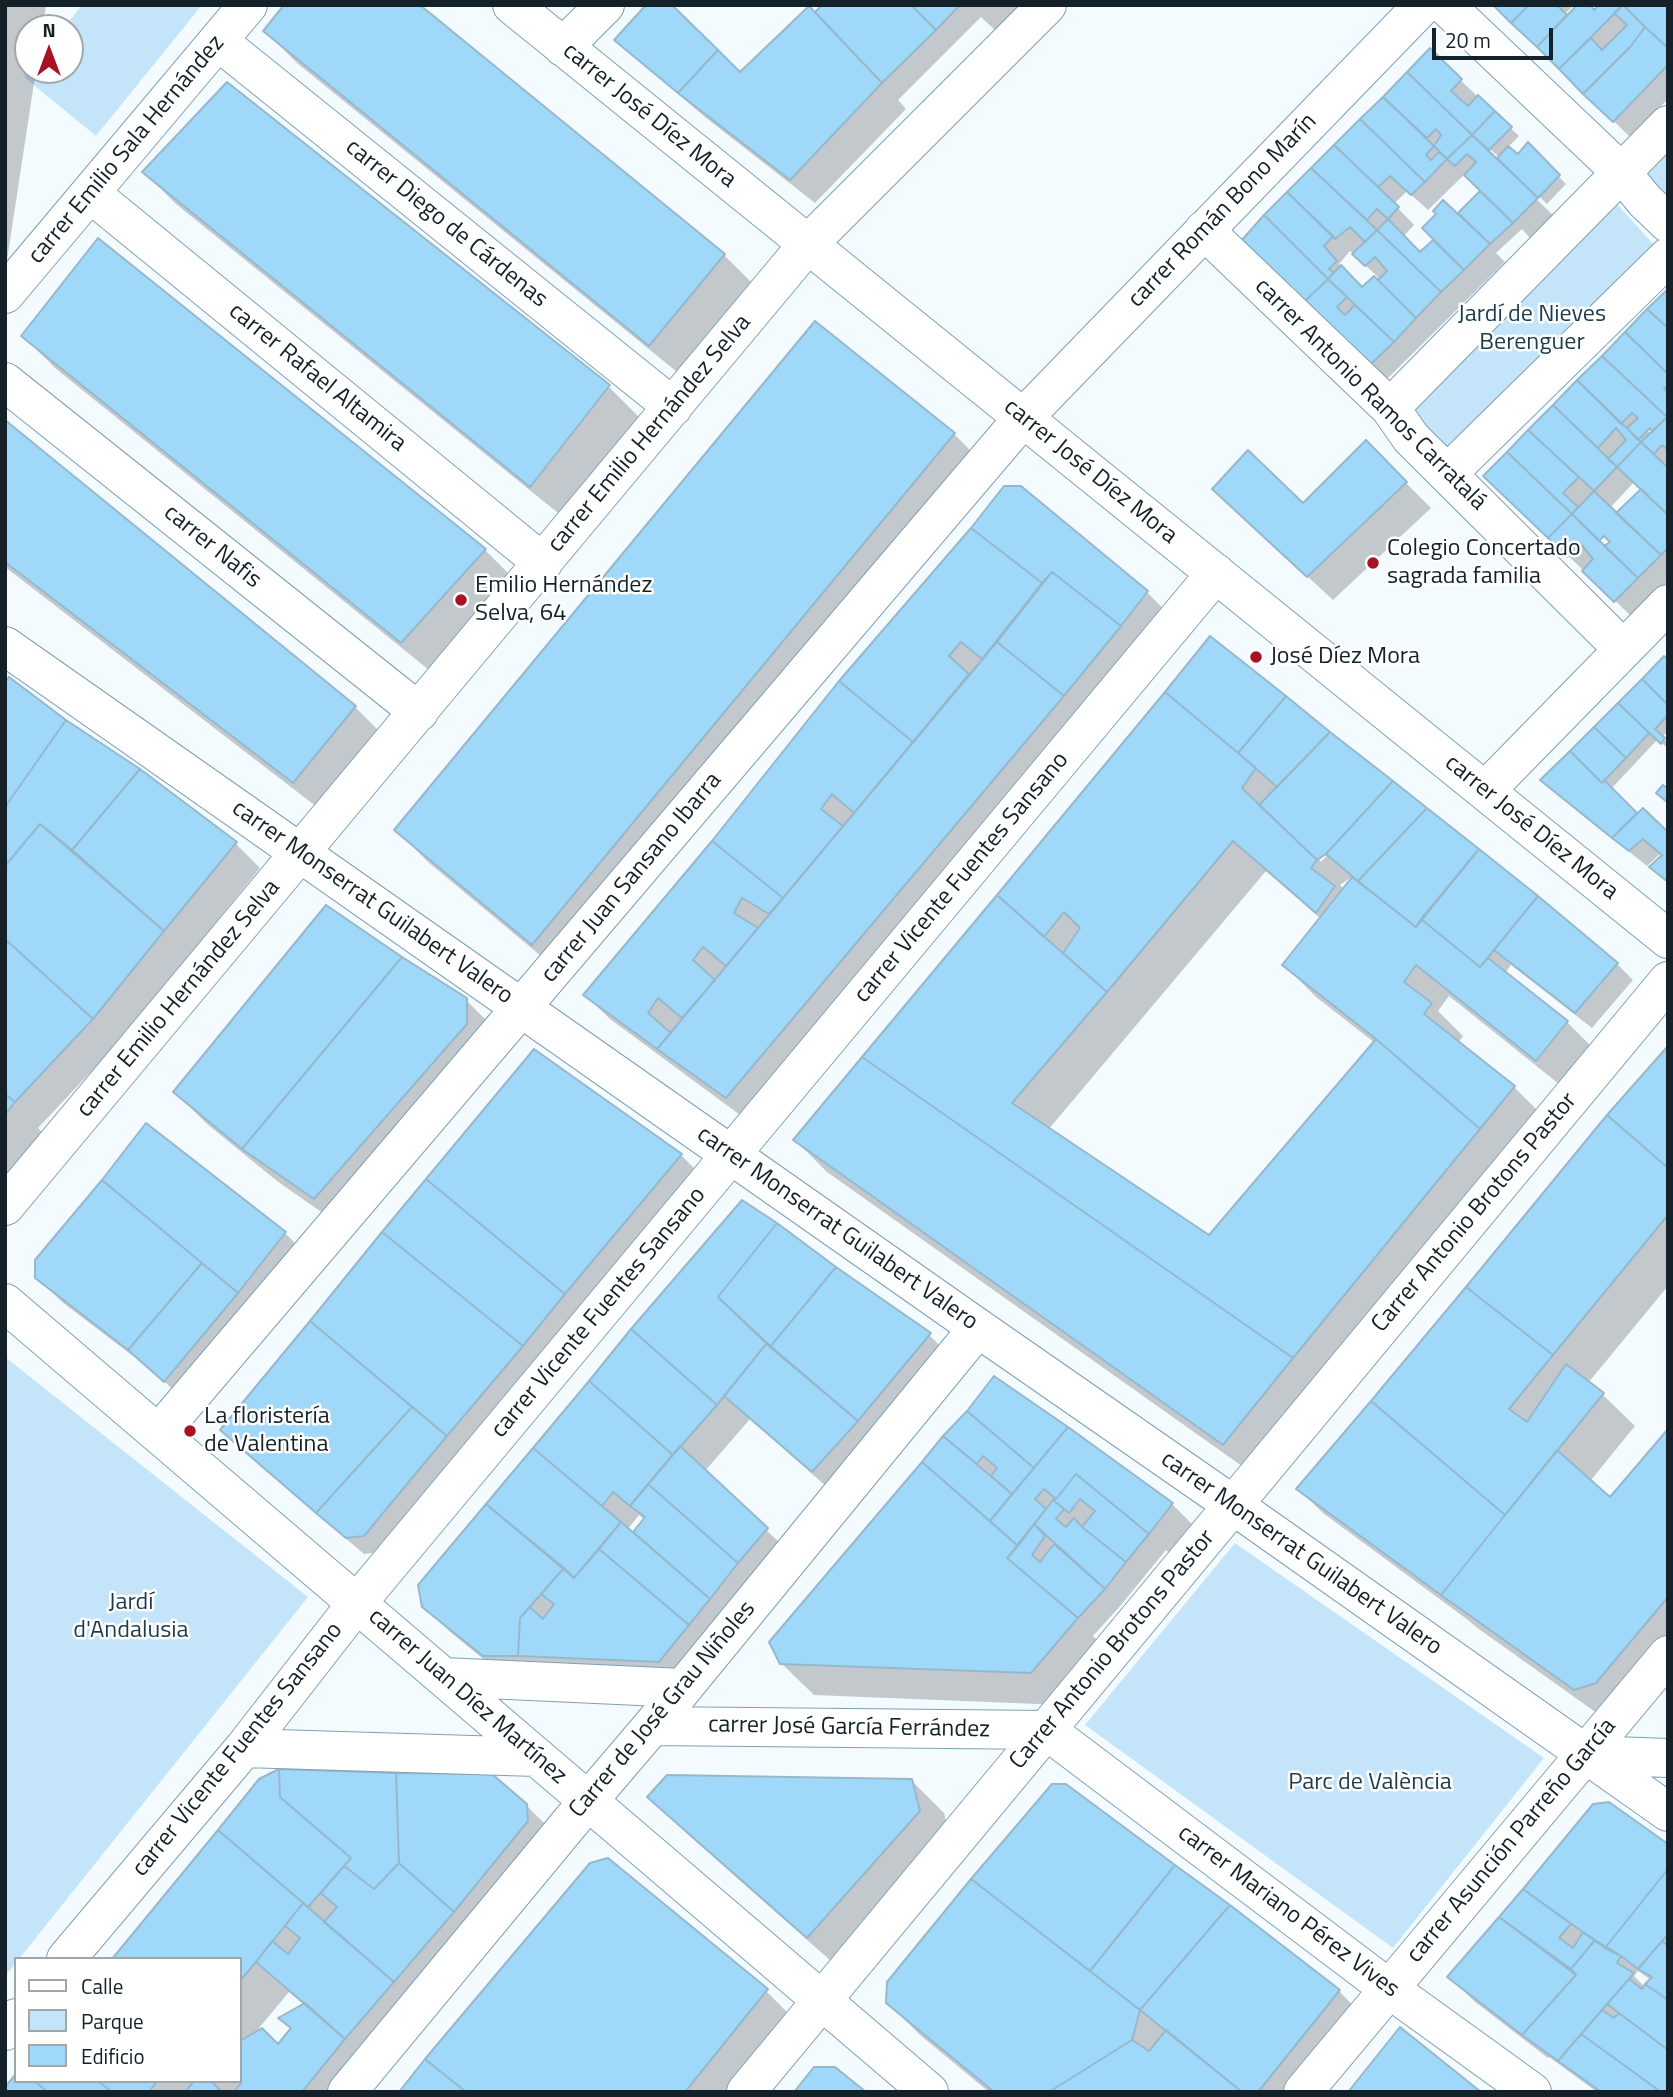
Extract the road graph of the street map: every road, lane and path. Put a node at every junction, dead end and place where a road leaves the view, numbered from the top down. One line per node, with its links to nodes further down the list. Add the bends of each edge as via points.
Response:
1 (248, 5): 7 (street, carrer Emilio Sala Hernández)
2 (512, 5): 8 (street, carrer José Díez Mora)
3 (605, 5): 8 (street)
4 (1047, 5): 14 (street, carrer Emilio Hernández Selva)
5 (1423, 5): 13 (street, carrer Román Bono Marín)
6 (1445, 5): 10 (street)
7 (218, 41): 11 (street, carrer Emilio Sala Hernández); 18 (street, carrer Diego de Cárdenas)
8 (563, 47): 14 (street, carrer José Díez Mora)
9 (1668, 125): 10 (street)
10 (1621, 172): 12 (street); 19 (street)
11 (90, 193): 16 (street, carrer Emilio Sala Hernández); 22 (street, carrer Rafael Altamira)
12 (1668, 223)
13 (1204, 230): 19 (street, carrer Antonio Ramos Carratalá); 20 (street, carrer Román Bono Marín)
14 (808, 244): 18 (street, carrer Emilio Hernández Selva); 20 (street, carrer José Díez Mora)
15 (1668, 257): 21 (street)
16 (5, 294)
17 (5, 382): 27 (street, carrer Nafis)
18 (673, 407): 22 (street, carrer Emilio Hernández Selva)
19 (1390, 408): 21 (street, carrer Antonio Ramos Carratalá, via 1411,438)
20 (1023, 418): 23 (street, carrer José Díez Mora); 32 (street, carrer Juan Sansano Ibarra)
21 (1448, 473): 26 (street, carrer Antonio Ramos Carratalá)
22 (543, 563): 27 (street, carrer Emilio Hernández Selva)
23 (1216, 573): 28 (street, carrer José Díez Mora); 33 (street, carrer Vicente Fuentes Sansano)
24 (1668, 604): 26 (street)
25 (5, 646): 29 (street, carrer Monserrat Guilabert Valero)
26 (1623, 649): 28 (street)
27 (419, 712): 29 (street, carrer Emilio Hernández Selva)
28 (1485, 791): 30 (street, carrer José Díez Mora)
29 (301, 853): 32 (street, carrer Monserrat Guilabert Valero); 34 (street, carrer Emilio Hernández Selva)
30 (1668, 939)
31 (1668, 981): 38 (street, Carrer Antonio Brotons Pastor)
32 (521, 1008): 33 (street, carrer Monserrat Guilabert Valero); 37 (street, carrer Juan Sansano Ibarra)
33 (732, 1155): 36 (street, carrer Monserrat Guilabert Valero); 39 (street, carrer Vicente Fuentes Sansano)
34 (5, 1206)
35 (5, 1303): 37 (street, carrer Juan Díez Martínez)
36 (978, 1328): 38 (street, carrer Monserrat Guilabert Valero); 42 (street, Carrer de José Grau Niñoles)
37 (159, 1433): 39 (street, carrer Juan Díez Martínez)
38 (1233, 1505): 44 (street, Carrer Antonio Brotons Pastor); 46 (street, carrer Monserrat Guilabert Valero)
39 (357, 1603): 41 (street, carrer Juan Díez Martínez); 45 (street, carrer Vicente Fuentes Sansano)
40 (1668, 1655): 46 (street, carrer Asunción Parreño García)
41 (443, 1676): 42 (street, carrer José García Ferrández); 47 (street, carrer Juan Díez Martínez)
42 (683, 1688): 43 (street, Carrer de José Grau Niñoles)
43 (652, 1726): 44 (street, carrer José García Ferrández); 49 (street, Carrer de José Grau Niñoles)
44 (1046, 1730): 52 (street, carrer Mariano Pérez Vives); 53 (street, Carrer Antonio Brotons Pastor)
45 (244, 1748): 47 (street); 51 (street, carrer Vicente Fuentes Sansano)
46 (1586, 1755): 48 (street); 50 (street, carrer Monserrat Guilabert Valero); 52 (street, carrer Asunción Parreño García)
47 (537, 1757): 49 (street, carrer Juan Díez Martínez)
48 (1668, 1758)
49 (588, 1801): 53 (street, carrer Juan Díez Martínez); 54 (street, Carrer de José Grau Niñoles)
50 (1668, 1812)
51 (68, 1957)
52 (1388, 1988): 57 (street, carrer Asunción Parreño García); 58 (street, carrer Mariano Pérez Vives)
53 (822, 2001): 55 (street, Carrer Antonio Brotons Pastor); 56 (street, carrer Juan Díez Martínez)
54 (347, 2092)
55 (746, 2092)
56 (929, 2092)
57 (1303, 2092)
58 (1532, 2092)

